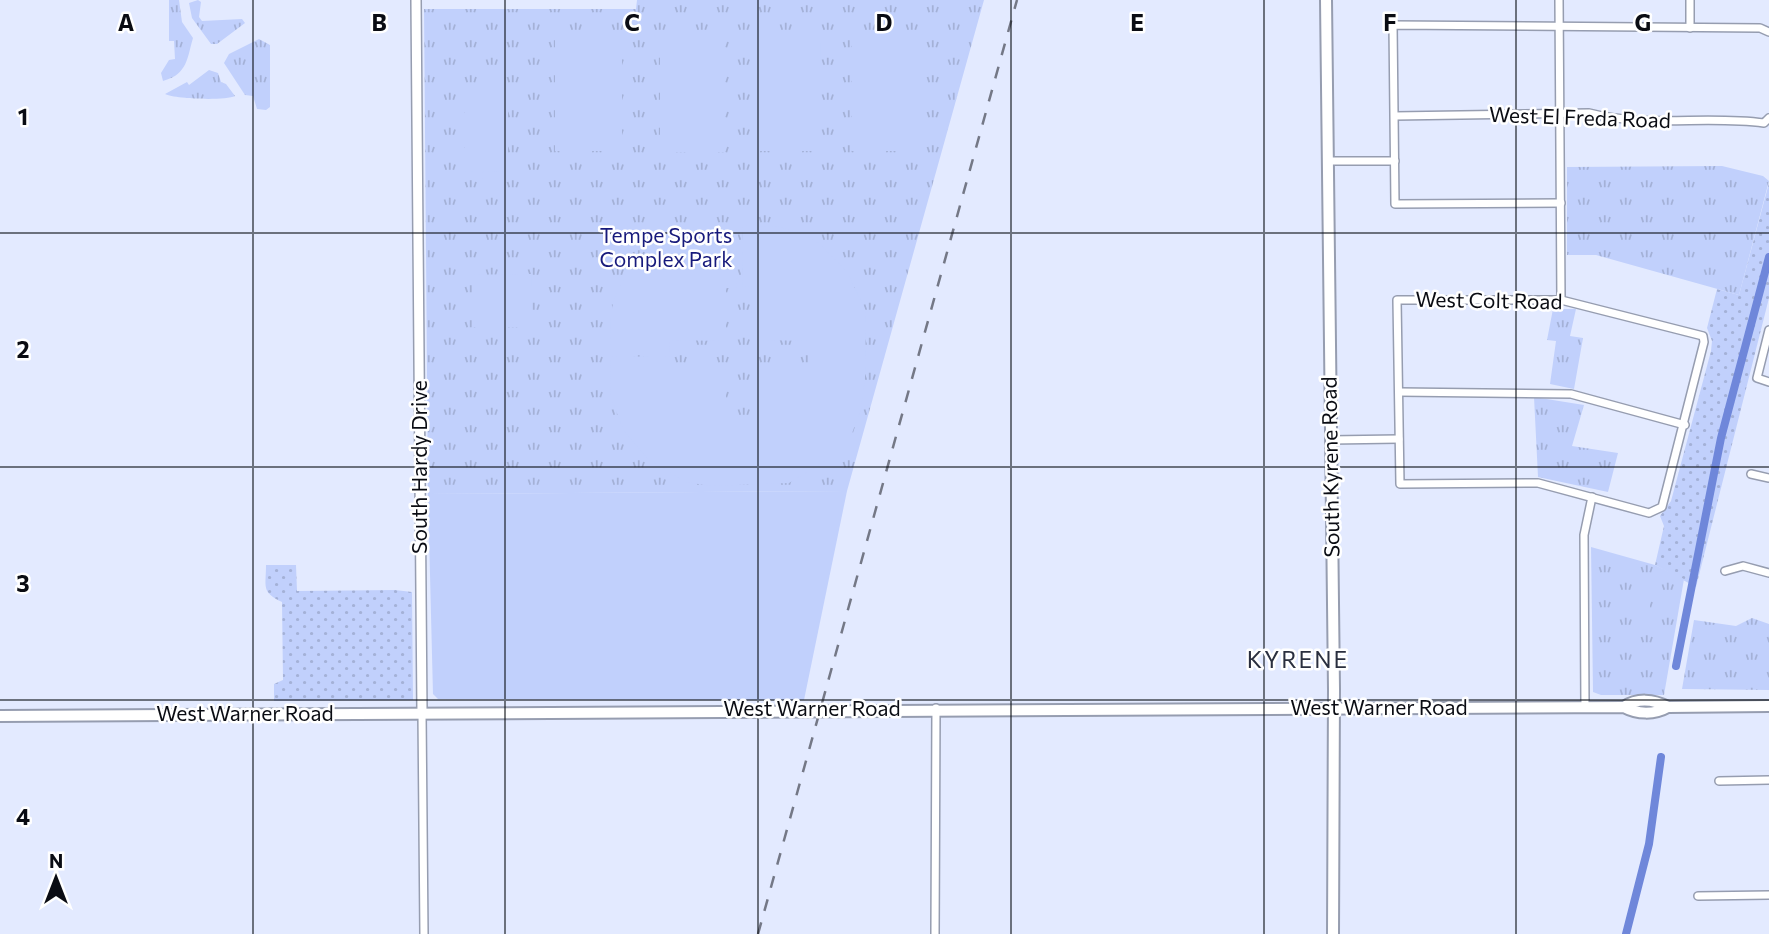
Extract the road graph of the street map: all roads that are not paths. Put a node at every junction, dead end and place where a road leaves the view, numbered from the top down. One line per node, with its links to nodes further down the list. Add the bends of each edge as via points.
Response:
1 (416, 0): 30 (street, South Hardy Drive)
2 (1326, 0): 11 (main road, South Kyrene Road)
3 (1559, 0): 5 (street)
4 (1690, 0): 6 (street)
5 (1559, 24): 6 (street); 8 (street); 9 (street, via 1393,25)
6 (1690, 28): 7 (street, via 1760,28)
7 (1769, 32)
8 (1560, 113): 9 (street, West El Freda Road); 10 (street, West El Freda Road, via 1589,113 1620,121); 13 (street)
9 (1395, 116): 12 (street)
10 (1767, 120)
11 (1328, 160): 12 (street); 20 (main road, South Kyrene Road)
12 (1395, 161): 13 (street, via 1395,204)
13 (1561, 203): 14 (street)
14 (1561, 300): 17 (street, West Colt Road, via 1397,300); 18 (street, West Colt Road, via 1703,336)
15 (1769, 330): 16 (street, via 1756,379)
16 (1769, 382)
17 (1399, 392): 18 (street, via 1571,394); 19 (street)
18 (1685, 425): 23 (street, via 1662,507 1657,511 1649,513)
19 (1399, 439): 20 (street); 23 (street, via 1400,484 1526,482)
20 (1330, 440): 29 (main road, South Kyrene Road)
21 (1751, 474): 22 (street)
22 (1769, 478)
23 (1592, 497): 27 (street, via 1584,535)
24 (1725, 571): 25 (street, via 1743,566)
25 (1769, 573)
26 (1769, 706): 27 (main road, West Warner Road, via 1668,707 1657,701 1633,701 1623,707)
27 (1585, 707): 29 (main road, West Warner Road)
28 (936, 708): 29 (main road, West Warner Road); 30 (main road, West Warner Road); 37 (street)
29 (1334, 708): 38 (main road, South Kyrene Road)
30 (422, 713): 31 (main road, West Warner Road); 36 (street, South Hardy Drive)
31 (0, 716)
32 (1769, 780): 33 (street)
33 (1719, 781)
34 (1769, 895): 35 (street)
35 (1698, 896)
36 (424, 934)
37 (936, 934)
38 (1333, 934)

